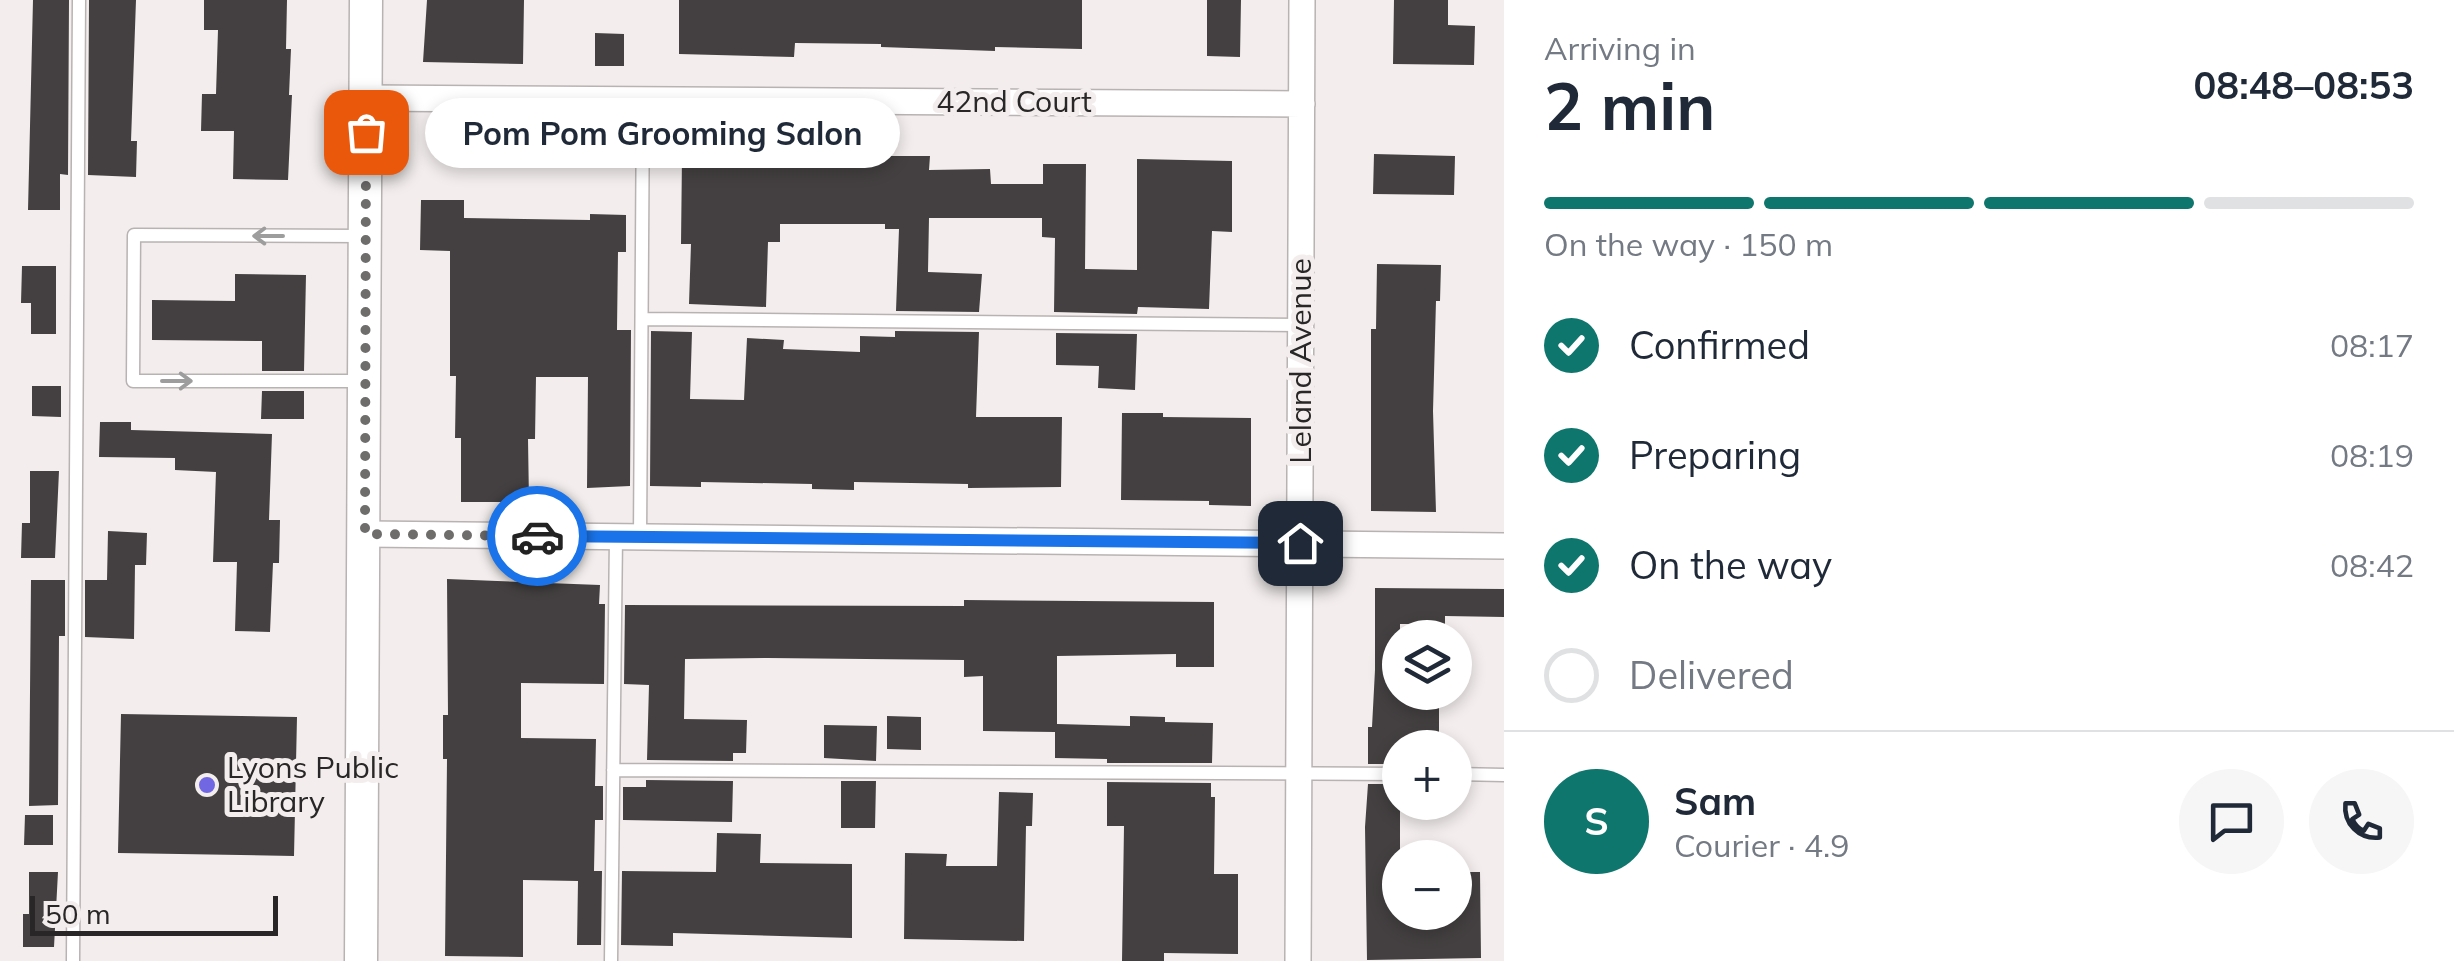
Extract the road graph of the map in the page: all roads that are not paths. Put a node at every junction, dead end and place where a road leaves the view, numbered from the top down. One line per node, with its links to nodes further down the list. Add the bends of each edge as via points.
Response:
1 (79, 0): 20 (lane)
2 (366, 0): 4 (street)
3 (1302, 0): 6 (street, Leland Avenue)
4 (366, 98): 5 (street, 42nd Court); 7 (street)
5 (643, 100): 6 (street, 42nd Court); 8 (lane)
6 (1302, 104): 9 (street, Leland Avenue)
7 (366, 236): 10 (street); 10 (lane, one-way to 10, via 134,235 134,381)
8 (642, 319): 9 (lane); 12 (lane)
9 (1301, 325): 13 (street, Leland Avenue)
10 (366, 382): 11 (street)
11 (365, 534): 12 (street); 21 (street)
12 (628, 537): 13 (street); 15 (lane)
13 (1300, 543): 14 (street); 16 (street, Leland Avenue)
14 (1504, 546)
15 (613, 770): 16 (lane); 22 (lane)
16 (1299, 773): 17 (lane); 23 (street, Leland Avenue)
17 (1382, 774)
18 (1472, 774): 19 (lane)
19 (1504, 775)
20 (72, 961)
21 (361, 961)
22 (611, 961)
23 (1298, 961)

